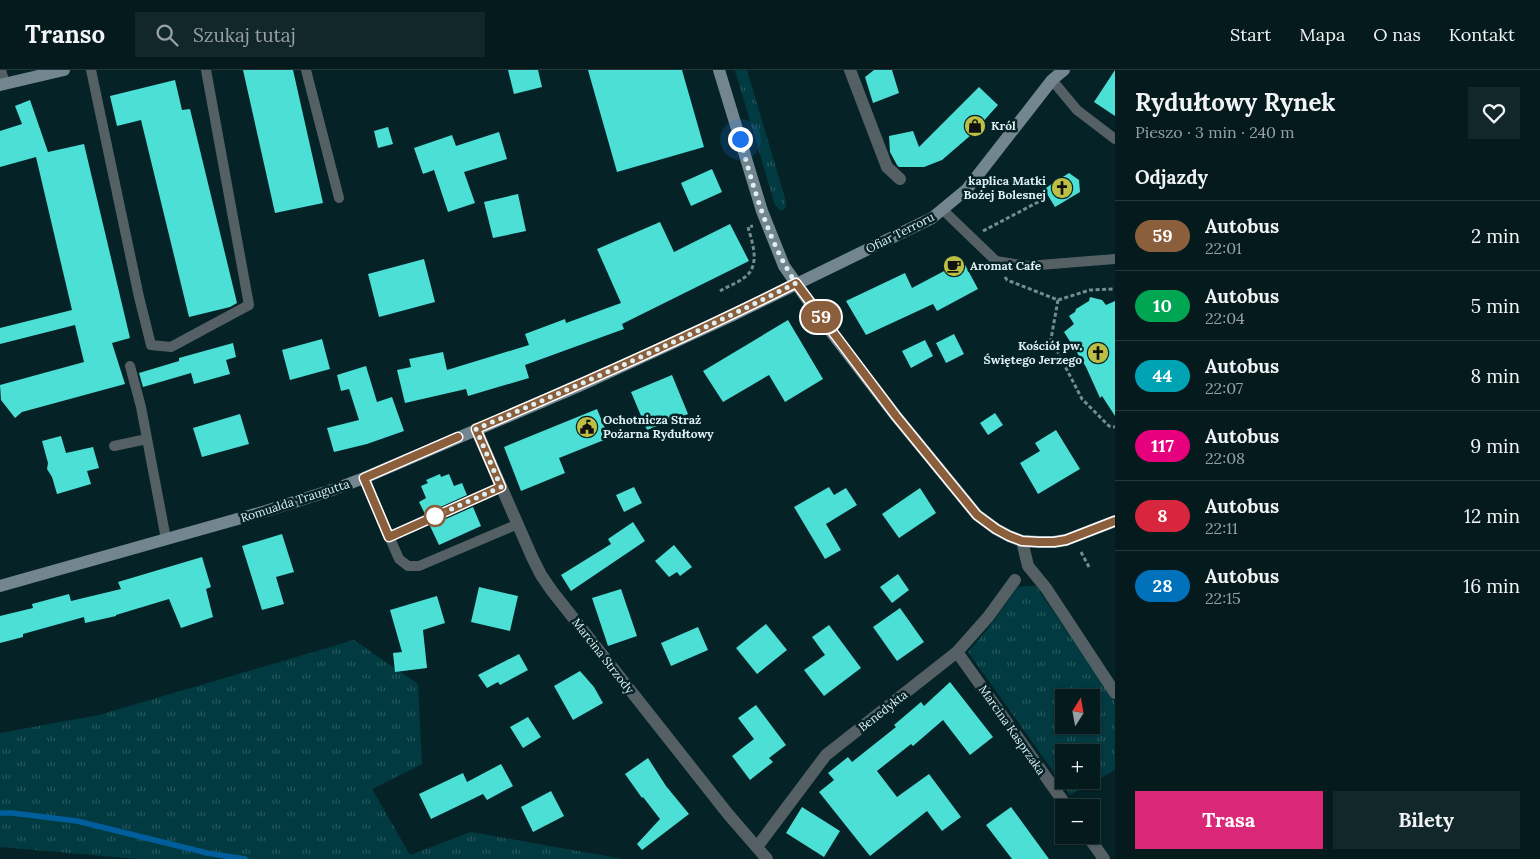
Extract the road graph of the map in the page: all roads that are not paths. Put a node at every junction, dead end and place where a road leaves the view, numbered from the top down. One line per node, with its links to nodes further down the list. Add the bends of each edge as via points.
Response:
1 (0, 70): 10 (street)
2 (64, 70): 10 (street)
3 (91, 70): 4 (lane, via 151,345 171,347 249,305)
4 (206, 70)
5 (306, 70): 13 (lane)
6 (719, 70): 16 (street, via 764,216 784,266)
7 (850, 70): 12 (street, via 887,167)
8 (1064, 70): 9 (street, Ofiar Terroru)
9 (1052, 80): 11 (lane, via 1077,110); 14 (street, Ofiar Terroru, via 967,189)
10 (2, 85)
11 (1115, 139)
12 (900, 179)
13 (339, 198)
14 (944, 210): 15 (lane, via 996,261 1027,266); 16 (street, Ofiar Terroru, via 904,233)
15 (1115, 259)
16 (796, 283): 18 (street, Romualda Traugutta, via 579,386); 27 (street, via 896,416 977,515 996,529)
17 (130, 366): 19 (lane)
18 (476, 429): 21 (street, Romualda Traugutta); 22 (street, Marcina Strzody)
19 (147, 439): 20 (lane); 26 (lane)
20 (114, 446)
21 (364, 478): 25 (lane); 26 (street, Romualda Traugutta, via 300,501)
22 (501, 487): 24 (street, Marcina Strzody); 25 (lane)
23 (1115, 520): 27 (street, via 1066,540)
24 (518, 524): 25 (lane, via 419,566 408,566 399,559); 34 (street, Marcina Strzody, via 541,575 552,591)
25 (389, 537)
26 (166, 539): 29 (street, Romualda Traugutta)
27 (1022, 541): 31 (street, via 1028,566)
28 (1015, 580): 30 (street, Benedykta)
29 (0, 586)
30 (957, 652): 32 (street, Marcina Kasprzaka); 34 (street, Benedykta, via 826,755)
31 (1115, 693)
32 (1062, 799)
33 (1093, 844): 36 (street)
34 (757, 847): 35 (street, Marcina Strzody)
35 (768, 859)
36 (1104, 859)

